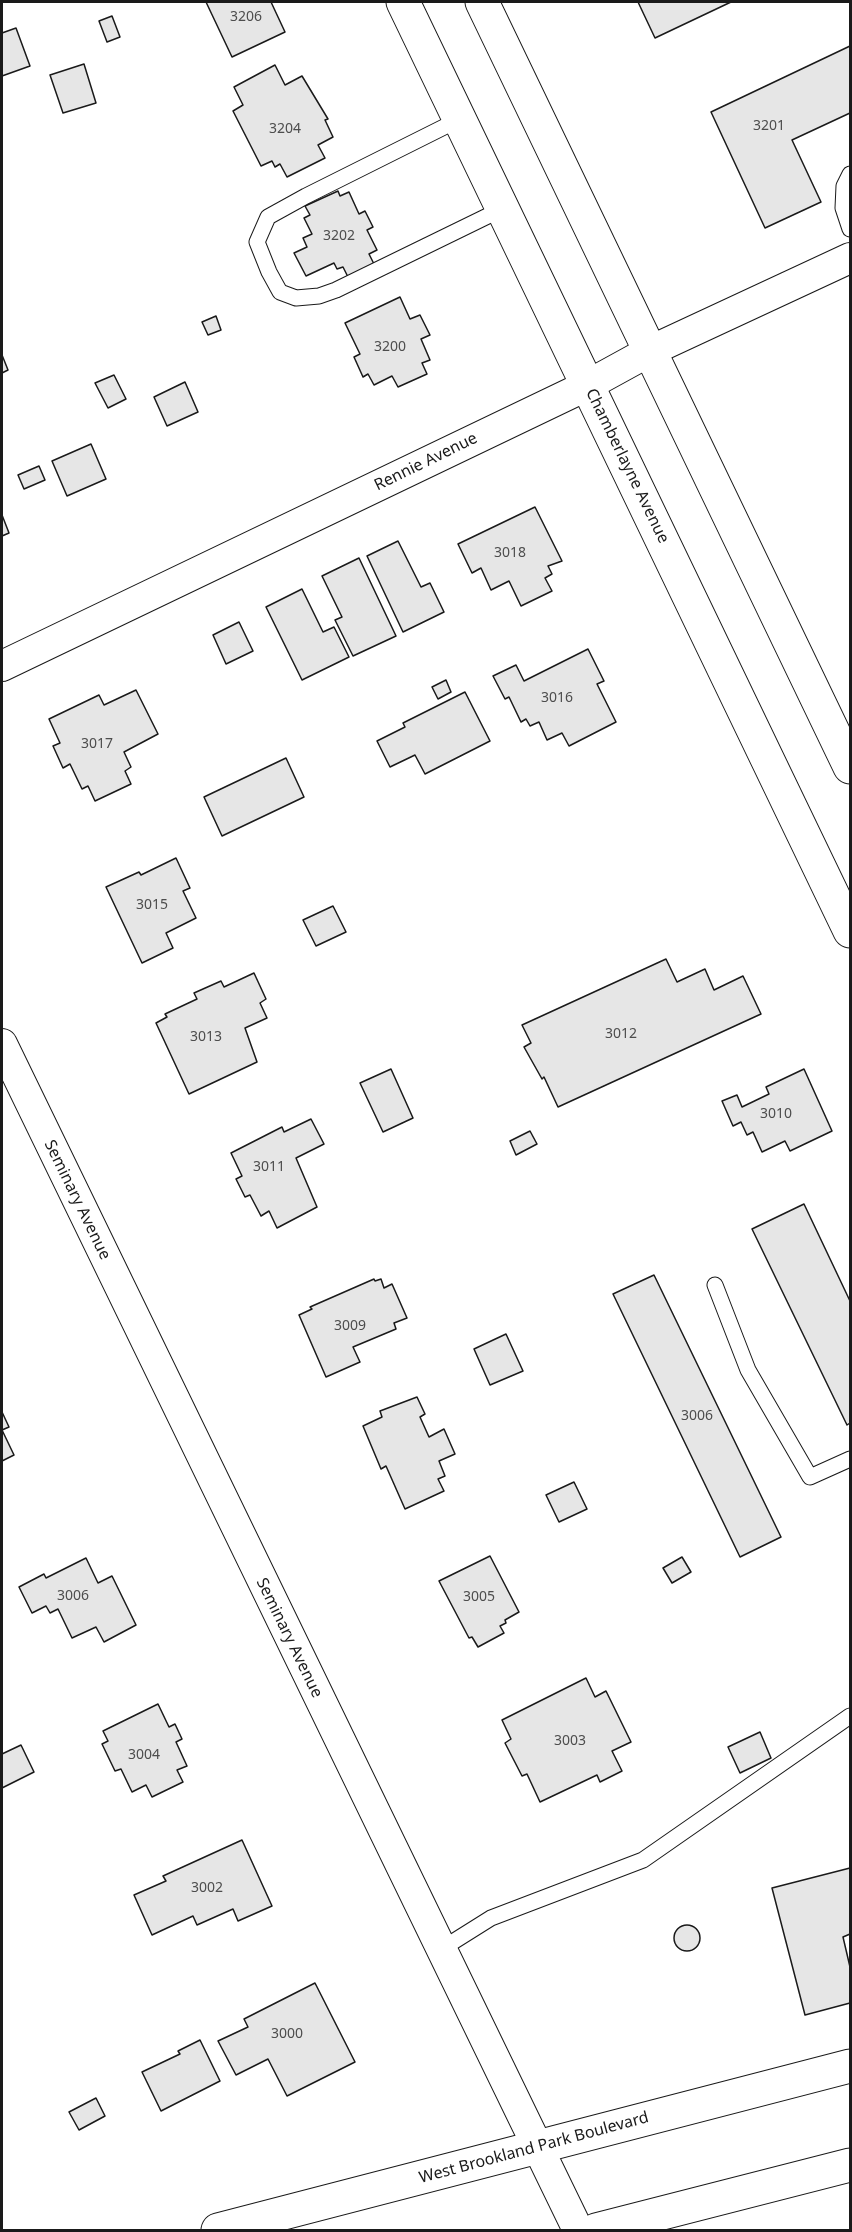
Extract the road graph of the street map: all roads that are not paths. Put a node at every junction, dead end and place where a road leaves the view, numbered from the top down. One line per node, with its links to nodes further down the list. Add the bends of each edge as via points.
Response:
1 (403, 2): 3 (main road, Chamberlayne Avenue)
2 (482, 2): 8 (main road)
3 (460, 119): 5 (main road, Chamberlayne Avenue); 5 (lane, via 268,217 257,242 269,272 280,292 296,298 319,296)
4 (850, 174): 6 (lane, via 844,186 843,208)
5 (502, 210): 9 (main road, Chamberlayne Avenue)
6 (850, 229)
7 (850, 258): 8 (street, Rennie Avenue)
8 (650, 351): 9 (street, Rennie Avenue); 11 (main road)
9 (588, 385): 10 (street, Rennie Avenue); 12 (main road, Chamberlayne Avenue)
10 (2, 666)
11 (850, 767)
12 (850, 931)
13 (2, 1044): 17 (street, Seminary Avenue)
14 (715, 1285): 15 (lane, via 748,1370 810,1477)
15 (850, 1459)
16 (850, 1716): 17 (lane, via 643,1860 490,1918)
17 (440, 1950): 19 (street, Seminary Avenue)
18 (850, 2066): 19 (main road, West Brookland Park Boulevard)
19 (535, 2147): 21 (main road, West Brookland Park Boulevard); 22 (street, Seminary Avenue)
20 (850, 2164): 23 (main road)
21 (218, 2230)
22 (578, 2230)
23 (596, 2230)

